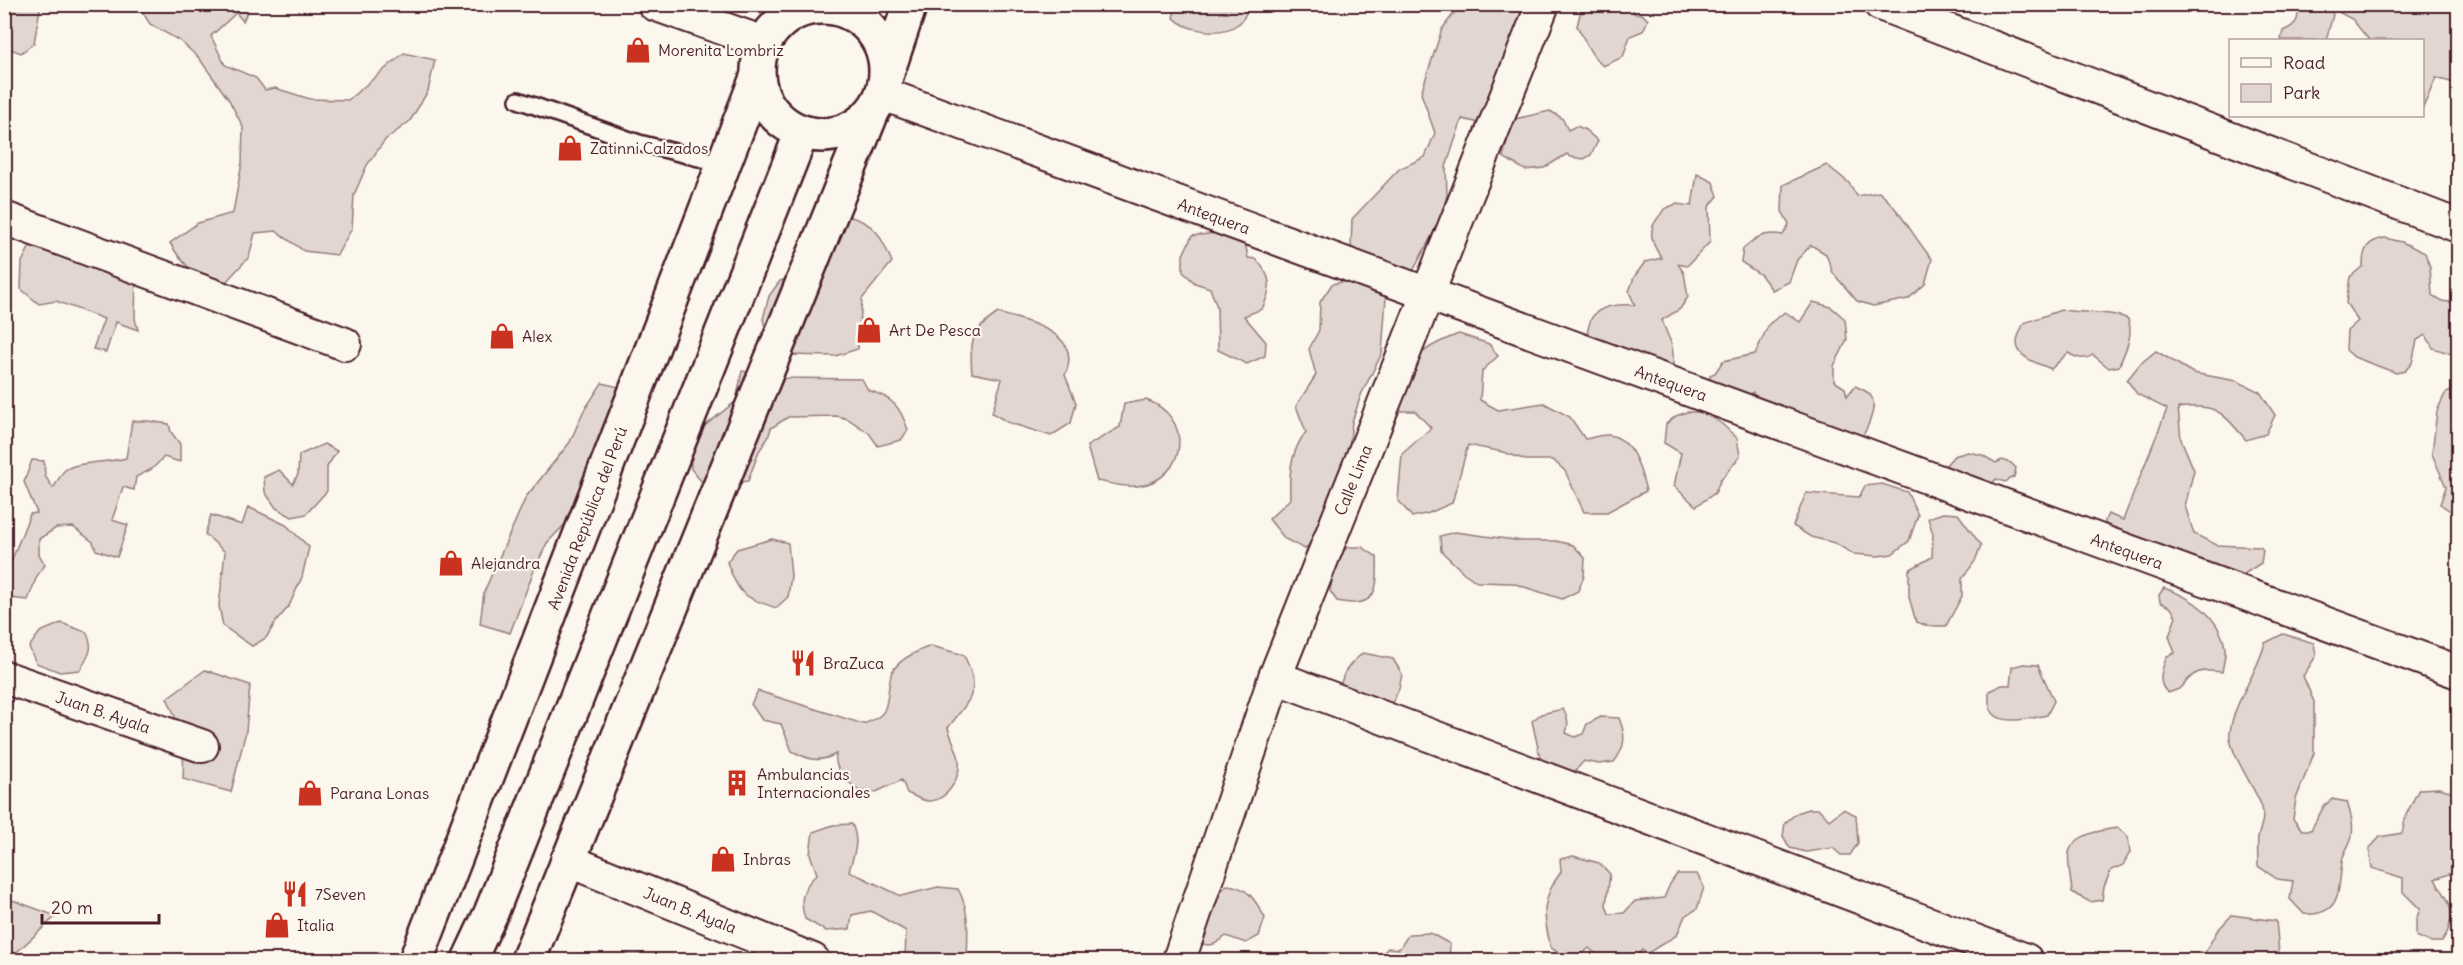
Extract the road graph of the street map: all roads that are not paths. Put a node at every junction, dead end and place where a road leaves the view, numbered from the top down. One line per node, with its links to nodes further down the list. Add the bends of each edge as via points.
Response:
1 (654, 4): 6 (street)
2 (910, 4): 8 (main road)
3 (1543, 4): 14 (street, Calle Lima)
4 (1880, 4): 13 (street)
5 (851, 9): 6 (main road, via 818,7 797,12); 8 (main road, via 874,33 884,52)
6 (777, 24): 7 (main road, via 759,59)
7 (758, 75): 10 (main road, via 771,111); 11 (main road, Avenida República del Perú)
8 (881, 93): 10 (main road, via 858,125 841,133); 14 (street, Antequera); 20 (main road)
9 (519, 100): 11 (lane, via 639,143)
10 (802, 132): 21 (main road)
11 (723, 164): 22 (main road, Avenida República del Perú)
12 (4, 218): 15 (street)
13 (2458, 226)
14 (1427, 294): 16 (street, Antequera); 18 (street, Calle Lima)
15 (345, 344)
16 (2458, 672)
17 (4, 677): 19 (street, Juan B. Ayala)
18 (1275, 677): 27 (street, Calle Lima); 28 (street)
19 (202, 746)
20 (567, 860): 25 (main road); 26 (street, Juan B. Ayala)
21 (491, 913): 23 (main road); 24 (main road)
22 (416, 960)
23 (469, 960)
24 (477, 960)
25 (528, 960)
26 (813, 960)
27 (1179, 960)
28 (2026, 960)

